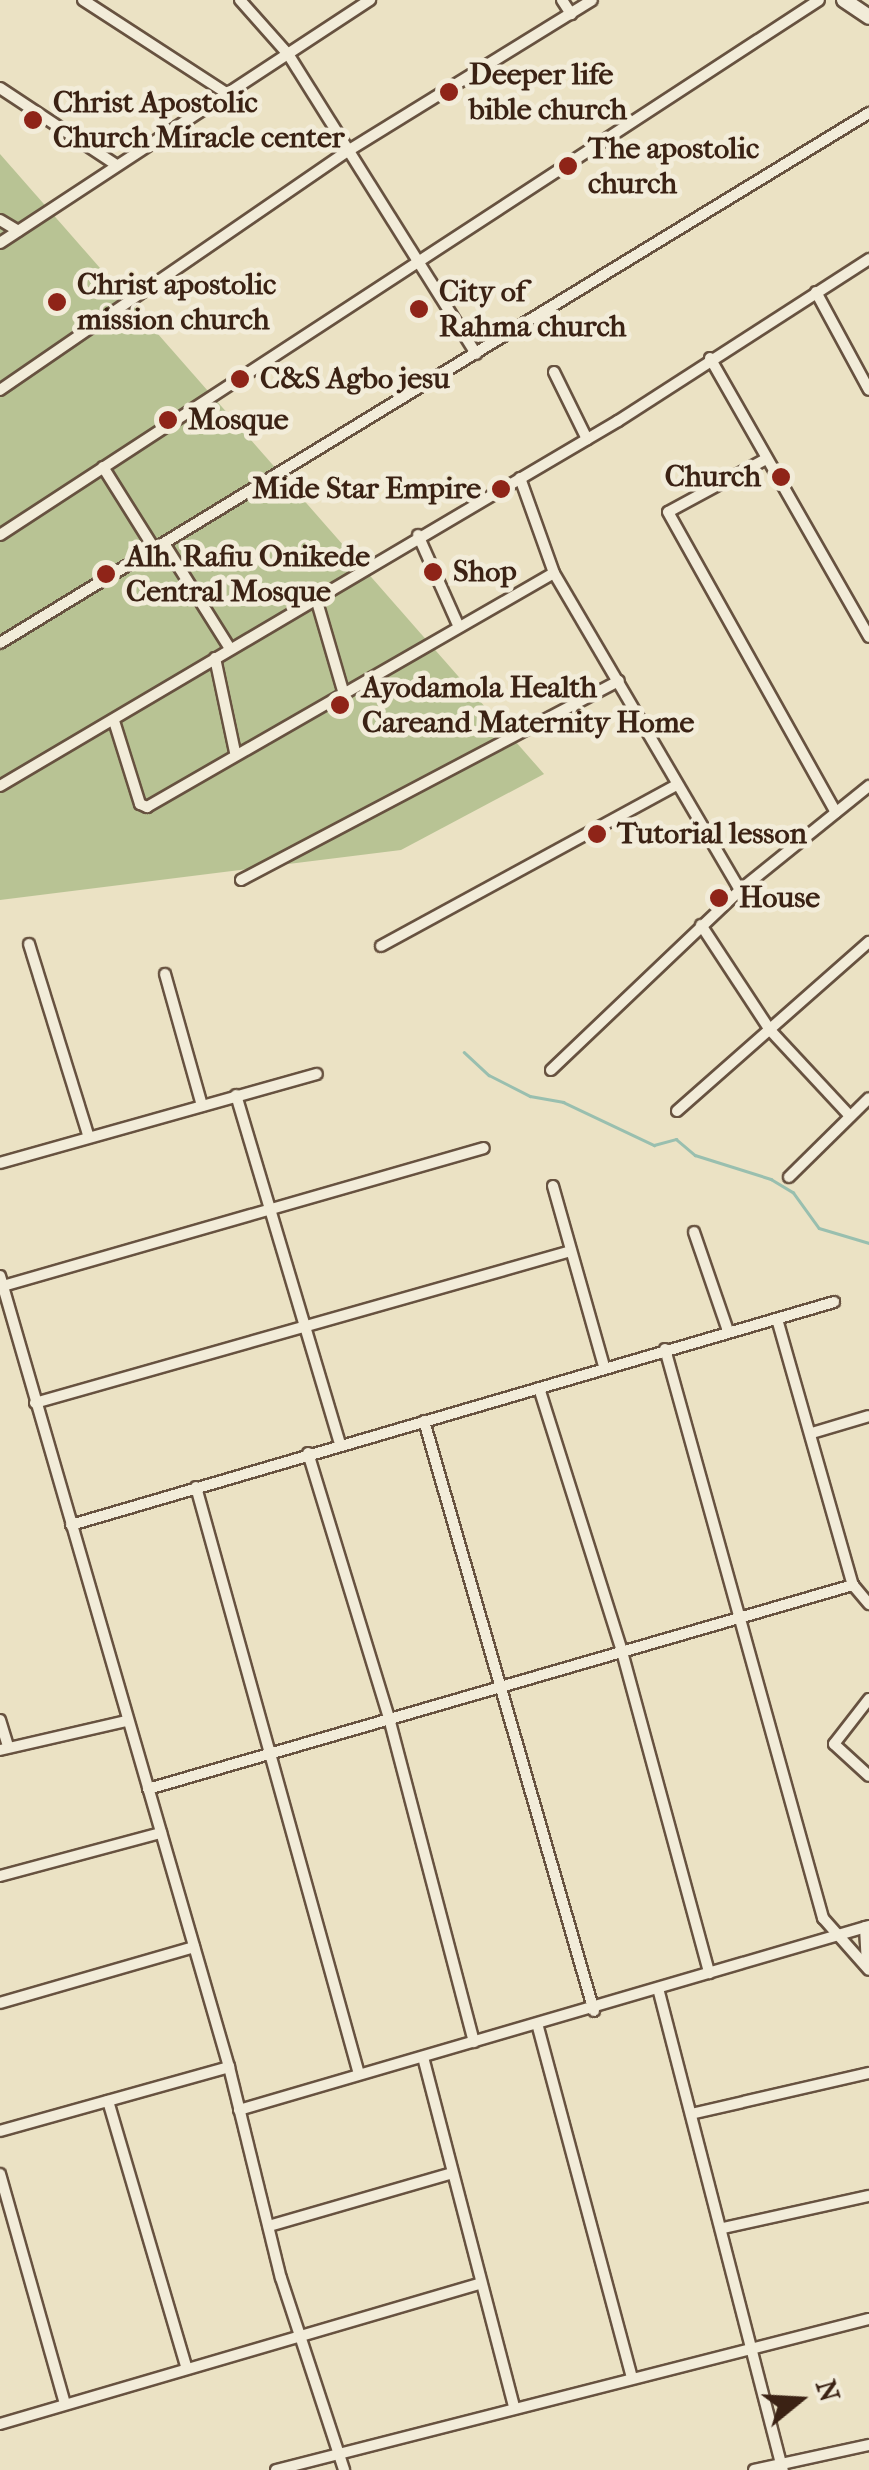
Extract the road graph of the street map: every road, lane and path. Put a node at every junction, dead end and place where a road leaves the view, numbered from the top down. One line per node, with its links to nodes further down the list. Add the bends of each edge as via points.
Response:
1 (83, 0): 12 (street)
2 (240, 0): 10 (street)
3 (370, 0): 10 (street)
4 (562, 0): 8 (street)
5 (592, 0): 8 (street)
6 (819, 0): 20 (street)
7 (844, 0): 9 (street)
8 (571, 14): 14 (street)
9 (869, 17)
10 (288, 54): 12 (street); 14 (street)
11 (0, 88): 15 (street)
12 (226, 93): 15 (street)
13 (869, 114): 22 (street)
14 (351, 149): 20 (street); 25 (street)
15 (115, 164): 17 (street)
16 (0, 220): 17 (street)
17 (18, 232): 18 (street)
18 (0, 243)
19 (869, 259): 21 (street)
20 (416, 260): 22 (street); 29 (street)
21 (816, 292): 23 (street); 26 (street)
22 (476, 354): 33 (street)
23 (710, 358): 27 (street); 28 (street)
24 (554, 372): 27 (street)
25 (0, 390)
26 (869, 390)
27 (587, 439): 30 (street)
28 (766, 459): 37 (street); 48 (street, via 668,512)
29 (102, 467): 31 (street); 33 (street)
30 (520, 478): 32 (street); 34 (street)
31 (0, 535)
32 (418, 535): 35 (street); 36 (street)
33 (160, 548): 38 (street); 39 (street)
34 (554, 573): 36 (street); 41 (street)
35 (315, 594): 39 (street); 42 (street)
36 (458, 625): 42 (street)
37 (869, 638)
38 (0, 643)
39 (229, 647): 40 (street)
40 (215, 658): 43 (street); 44 (street)
41 (618, 681): 45 (street); 49 (street)
42 (343, 691): 44 (street)
43 (114, 721): 44 (street, via 143,807); 46 (street)
44 (235, 752)
45 (676, 785): 50 (street); 54 (street)
46 (0, 786)
47 (869, 786): 48 (street)
48 (836, 812): 50 (street)
49 (241, 880)
50 (740, 890): 51 (street)
51 (702, 925): 56 (street); 57 (street)
52 (869, 942): 56 (street)
53 (30, 944): 64 (street)
54 (381, 946)
55 (165, 974): 61 (street)
56 (770, 1030): 62 (street); 63 (street)
57 (551, 1070)
58 (318, 1074): 59 (street)
59 (236, 1096): 61 (street); 69 (street)
60 (869, 1098): 63 (street)
61 (202, 1106): 64 (street)
62 (677, 1111)
63 (849, 1115): 67 (street)
64 (88, 1135): 66 (street)
65 (484, 1148): 69 (street)
66 (0, 1163)
67 (789, 1177)
68 (553, 1186): 71 (street)
69 (270, 1206): 72 (street); 75 (street)
70 (694, 1232): 76 (street)
71 (570, 1251): 75 (street); 78 (street)
72 (2, 1280): 80 (street)
73 (834, 1302): 74 (street)
74 (776, 1319): 76 (street); 83 (street)
75 (304, 1327): 80 (street); 84 (street)
76 (728, 1331): 77 (street)
77 (665, 1349): 78 (street); 90 (street)
78 (604, 1366): 79 (street)
79 (539, 1388): 82 (street); 91 (street)
80 (35, 1402): 87 (street)
81 (869, 1416): 83 (street)
82 (424, 1421): 84 (street); 92 (street)
83 (812, 1433): 88 (street)
84 (340, 1443): 85 (street)
85 (308, 1452): 86 (street); 94 (street)
86 (196, 1487): 87 (street); 98 (street)
87 (71, 1525): 96 (street)
88 (853, 1586): 89 (street); 90 (street)
89 (869, 1604)
90 (736, 1617): 91 (street); 104 (street, via 822,1918)
91 (621, 1648): 92 (street); 107 (street)
92 (504, 1682): 94 (street); 110 (street)
93 (869, 1699): 99 (street, via 834,1744)
94 (389, 1718): 98 (street); 112 (street)
95 (0, 1720): 97 (street)
96 (127, 1721): 97 (street); 100 (street)
97 (4, 1749)
98 (270, 1751): 100 (street); 116 (street)
99 (869, 1776)
100 (148, 1789): 101 (street)
101 (160, 1833): 102 (street); 105 (street)
102 (0, 1876)
103 (867, 1927): 104 (street); 106 (street)
104 (832, 1933): 106 (street); 107 (street)
105 (194, 1947): 109 (street); 114 (street)
106 (868, 1968)
107 (709, 1974): 108 (street)
108 (659, 1992): 110 (street); 119 (street)
109 (0, 2003)
110 (594, 2011): 111 (street)
111 (538, 2027): 112 (street); 131 (street)
112 (474, 2042): 113 (street)
113 (423, 2057): 116 (street); 121 (street)
114 (229, 2066): 117 (street); 118 (street)
115 (869, 2073): 119 (street)
116 (359, 2074): 118 (street)
117 (108, 2101): 120 (street); 130 (street)
118 (240, 2110): 124 (street)
119 (691, 2114): 125 (street)
120 (0, 2131)
121 (453, 2173): 124 (street); 126 (street)
122 (0, 2174): 132 (street)
123 (869, 2196): 125 (street)
124 (268, 2226): 128 (street)
125 (724, 2228): 129 (street)
126 (480, 2284): 128 (street); 133 (street)
127 (869, 2320): 129 (street)
128 (300, 2338): 130 (street); 136 (street)
129 (753, 2347): 131 (street); 137 (street)
130 (187, 2368): 132 (street)
131 (632, 2377): 133 (street)
132 (65, 2404): 134 (street)
133 (514, 2407): 136 (street)
134 (0, 2424)
135 (869, 2445): 137 (street)
136 (338, 2452): 138 (street); 139 (street)
137 (782, 2467): 140 (street)
138 (276, 2470)
139 (344, 2470)
140 (754, 2470)

